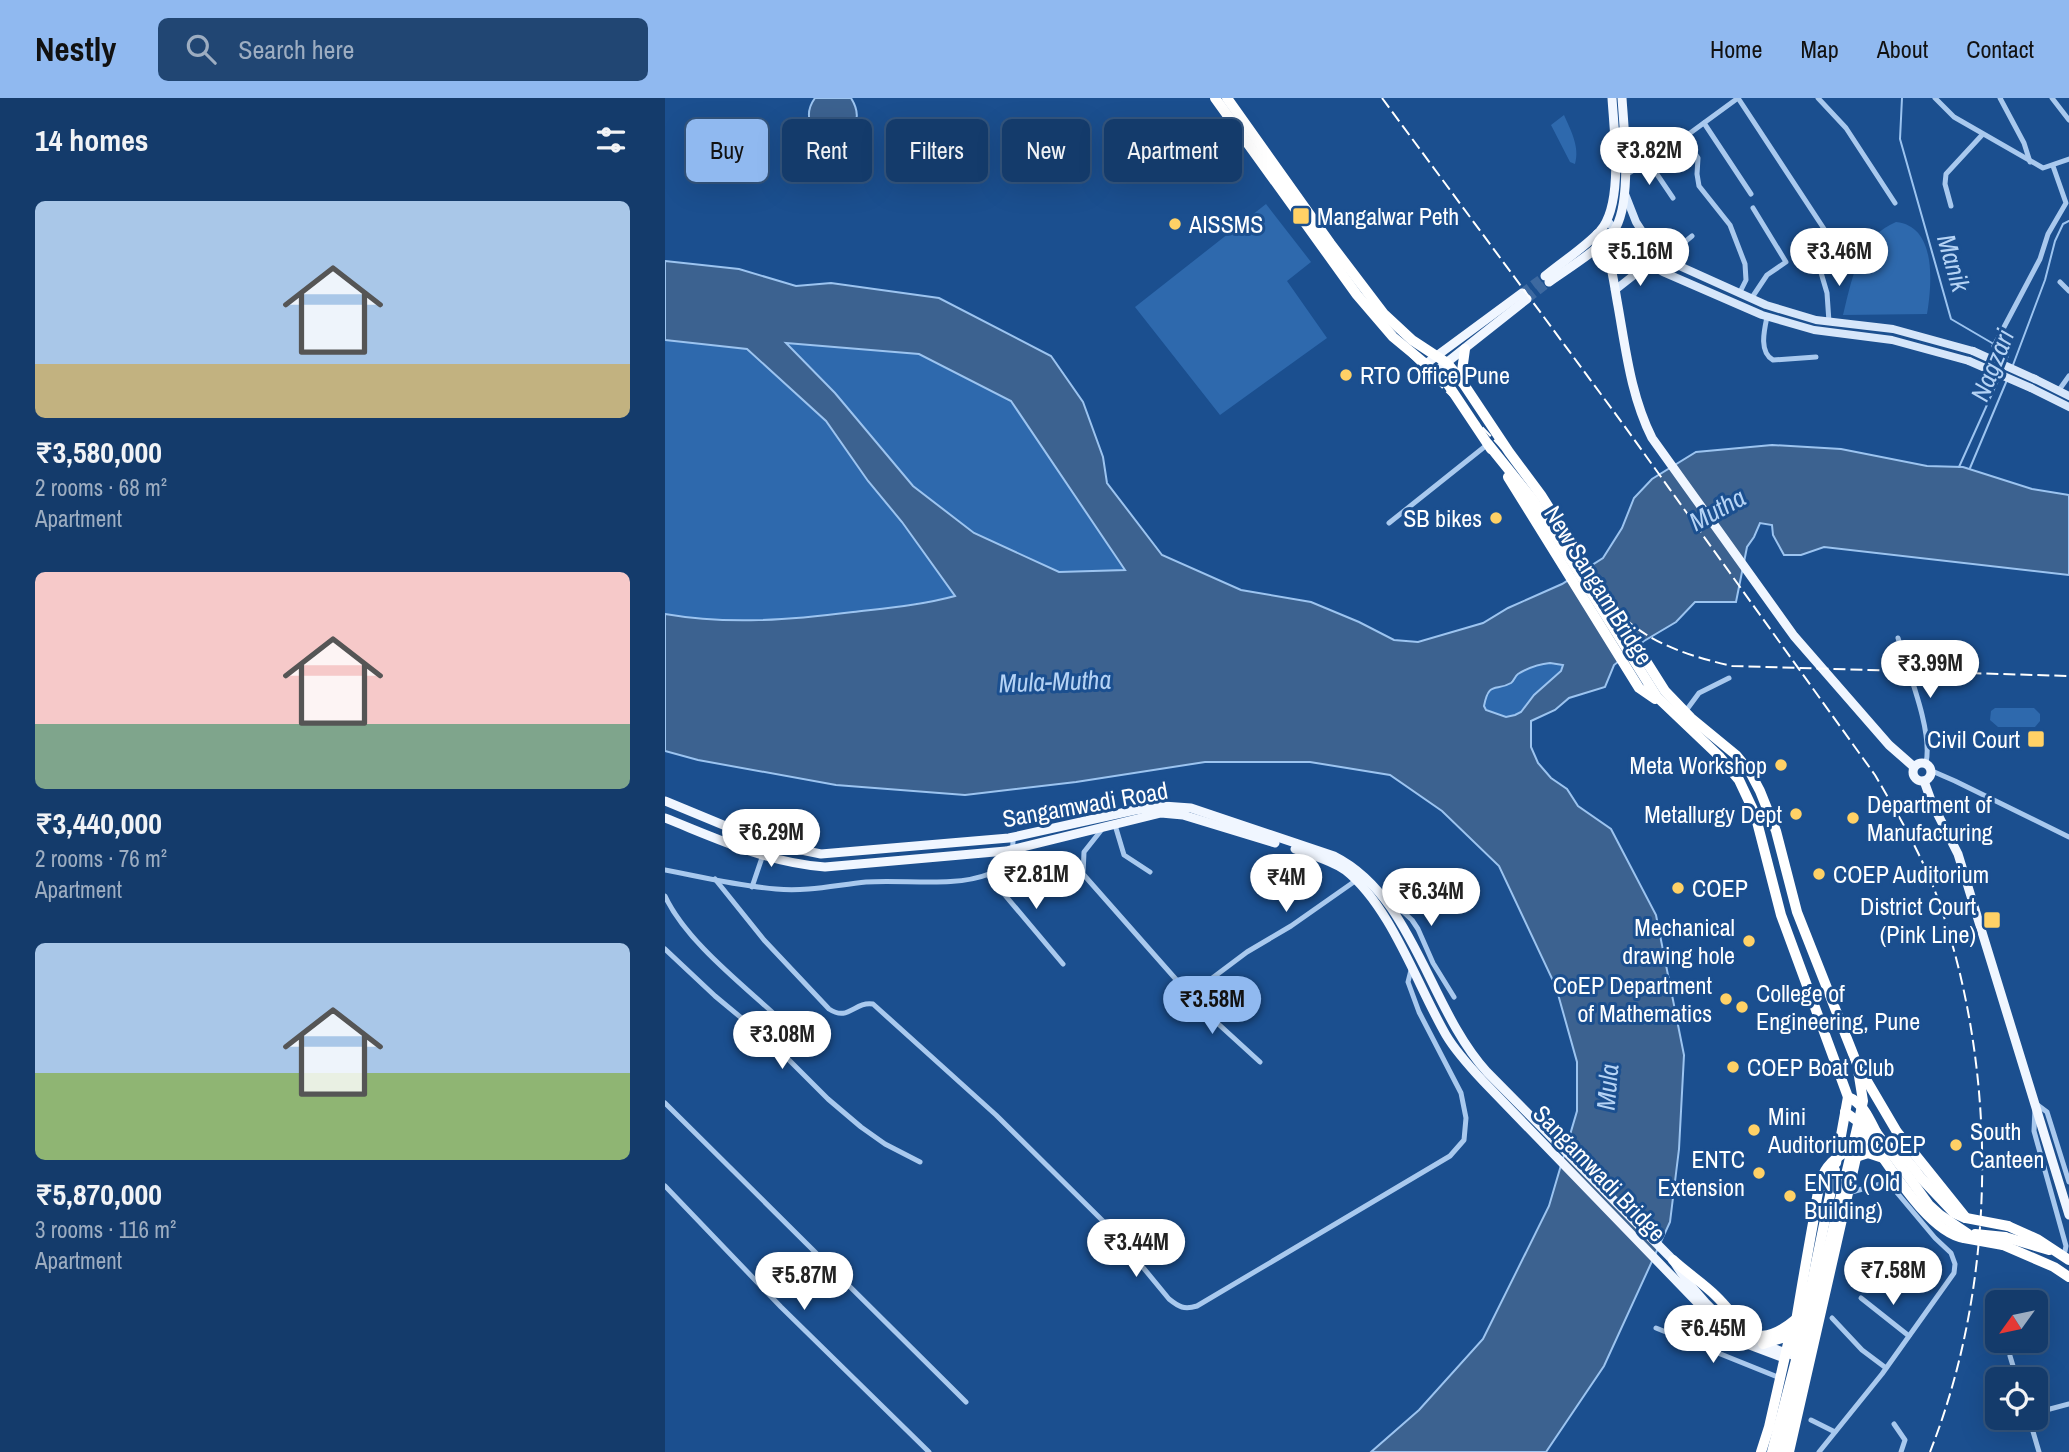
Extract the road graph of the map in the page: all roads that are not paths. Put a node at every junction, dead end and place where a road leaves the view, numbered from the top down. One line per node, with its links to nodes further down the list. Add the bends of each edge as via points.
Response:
1 (1215, 98): 13 (highway)
2 (1227, 98): 13 (highway)
3 (1612, 98): 25 (main road, via 1616,150)
4 (1622, 98): 18 (main road)
5 (1818, 98): 22 (street, via 1846,128)
6 (1935, 98): 11 (street, via 1945,111)
7 (2000, 98): 16 (street)
8 (2052, 98): 9 (street)
9 (2069, 120)
10 (1704, 123): 12 (street); 20 (street); 29 (street, via 1738,98)
11 (1982, 135): 16 (street); 23 (street, via 1946,174)
12 (1684, 138): 15 (street); 38 (street, via 1698,158 1699,186 1730,225 1745,264 1746,281)
13 (1252, 141): 46 (highway, via 1384,314); 48 (highway, via 1377,320)
14 (2069, 159): 17 (street)
15 (1648, 161): 18 (street); 21 (street)
16 (2030, 162): 17 (street, via 2043,168)
17 (2053, 166): 43 (street, via 2066,203)
18 (1626, 175): 19 (main road)
19 (1623, 191): 26 (main road); 32 (main road, via 1641,230)
20 (1751, 194)
21 (1672, 198)
22 (1895, 203)
23 (1951, 206)
24 (1753, 208): 39 (street, via 1786,262 1767,275)
25 (1607, 220): 26 (main road); 28 (main road)
26 (1615, 230): 28 (main road); 32 (main road)
27 (1692, 236): 32 (street)
28 (1601, 238): 30 (main road); 30 (main road, via 1547,279); 33 (main road); 34 (main road)
29 (1832, 241)
30 (1593, 249): 34 (main road, via 1603,254)
31 (1817, 259): 41 (street)
32 (1664, 260): 38 (main road)
33 (1647, 264): 36 (main road); 40 (main road)
34 (1612, 271): 36 (main road)
35 (2060, 282): 37 (street)
36 (1615, 290): 66 (main road, via 1632,385 1652,438 1794,636 1889,745)
37 (2069, 290)
38 (1739, 294): 39 (main road)
39 (1751, 299): 41 (main road)
40 (1767, 317): 44 (main road, via 1814,330); 47 (street, via 1764,342 1769,358)
41 (1829, 322): 42 (main road)
42 (1919, 335): 44 (main road); 53 (main road, bridge, via 1973,351)
43 (1995, 343)
44 (1917, 346): 55 (main road, bridge, via 1969,361)
45 (1465, 349): 46 (main road, via 1525,296); 49 (main road); 52 (highway)
46 (1437, 356): 48 (main road); 49 (highway)
47 (1816, 357)
48 (1427, 363): 50 (highway)
49 (1447, 363): 50 (main road); 52 (highway)
50 (1436, 371): 58 (highway)
51 (2069, 376): 54 (street)
52 (1463, 384): 59 (highway)
53 (2048, 385): 54 (main road); 55 (main road)
54 (2059, 390): 56 (main road)
55 (2043, 394): 57 (main road)
56 (2069, 396)
57 (2069, 407)
58 (1488, 444): 59 (highway); 60 (highway); 61 (street)
59 (1523, 480): 60 (highway)
60 (1533, 500): 64 (highway, New Sangam Bridge); 64 (highway, New Sangam Bridge)
61 (1389, 523)
62 (1898, 638): 67 (street, via 1925,733)
63 (1728, 678): 65 (street, via 1699,693)
64 (1647, 682): 65 (highway); 95 (highway, via 1662,703 1719,756 1748,796 1781,915)
65 (1685, 712): 93 (highway, via 1736,755 1761,791 1797,912)
66 (1914, 767): 67 (main road, via 1921,762); 68 (main road, via 1915,777)
67 (1929, 767): 68 (main road, via 1929,779); 73 (street)
68 (1924, 781): 97 (main road, via 1958,854)
69 (665, 801): 75 (main road, Sangamwadi Road)
70 (665, 818): 77 (main road, Sangamwadi Road)
71 (1115, 825): 72 (main road, Sangamwadi Road); 79 (street, via 1124,855); 81 (main road, Sangamwadi Road, via 1161,814 1183,815 1292,848)
72 (1103, 828): 76 (main road, Sangamwadi Road); 89 (street, via 1084,852 1083,874)
73 (2069, 837)
74 (1013, 838): 75 (main road, Sangamwadi Road, via 821,854); 76 (street); 81 (main road, Sangamwadi Road, via 1135,810 1177,806 1322,852 1352,865)
75 (767, 843): 77 (street)
76 (1014, 849): 77 (main road, Sangamwadi Road, via 825,867); 80 (street, via 1006,864)
77 (762, 857): 83 (street)
78 (665, 870): 82 (street)
79 (1150, 872)
80 (988, 874): 83 (street, via 952,881 865,882 823,889); 88 (street)
81 (1360, 877): 84 (main road, Sangamwadi Road); 89 (street, via 1203,985)
82 (715, 879): 83 (street); 87 (street, via 829,1009 845,1014 862,1004 873,1004 996,1115 1113,1231 1169,1298 1186,1309 1450,1156 1464,1140 1461,1093 1408,982)
83 (752, 887)
84 (1372, 890): 87 (main road, Sangamwadi Road); 90 (street, via 1412,920)
85 (665, 896): 91 (street, via 681,924 785,1023 786,1032)
86 (665, 949): 91 (street)
87 (1416, 962): 94 (main road, Sangamwadi Bridge, via 1447,1035 1466,1063)
88 (1063, 964)
89 (1185, 989): 92 (street)
90 (1454, 997)
91 (774, 1045): 102 (street, via 861,1127)
92 (1260, 1062)
93 (1857, 1064): 108 (highway, bridge, via 1897,1132); 138 (highway, bridge, via 1863,1101)
94 (1485, 1077): 112 (main road, Sangamwadi Bridge); 121 (main road, Sangamwadi Bridge, via 1724,1330)
95 (1848, 1097): 98 (highway); 99 (highway, via 1866,1114)
96 (665, 1103): 128 (street)
97 (2035, 1103): 104 (street, via 2047,1112); 107 (main road); 111 (street, via 2034,1130 2066,1246)
98 (1845, 1112): 99 (highway); 103 (highway)
99 (1869, 1128): 100 (highway); 101 (highway, via 1869,1138); 109 (highway, via 1929,1205)
100 (1856, 1157): 101 (highway, via 1868,1153); 106 (highway)
101 (1884, 1158): 109 (highway, via 1923,1210 1952,1234)
102 (920, 1162)
103 (1835, 1170): 119 (highway, via 1826,1178); 124 (highway, bridge)
104 (2069, 1182)
105 (665, 1186): 135 (street)
106 (1847, 1193): 120 (street, via 1888,1182 1951,1253 1954,1273); 124 (highway, via 1823,1303)
107 (2069, 1216)
108 (1966, 1218): 110 (highway, bridge); 117 (highway, bridge, via 1954,1213 1899,1152 1874,1144 1839,1157 1826,1168 1819,1193)
109 (1966, 1236): 110 (highway, bridge)
110 (2006, 1236): 111 (highway, via 2037,1239); 114 (highway)
111 (2056, 1253): 113 (highway)
112 (1673, 1260): 117 (highway, bridge, via 1750,1332 1766,1335); 121 (main road, Sangamwadi Bridge)
113 (2069, 1260)
114 (2069, 1278)
115 (1861, 1298): 120 (street)
116 (1832, 1318): 126 (street)
117 (1796, 1319): 124 (highway, bridge, via 1793,1340)
118 (1656, 1328): 127 (street)
119 (1791, 1331): 122 (highway); 124 (highway)
120 (1909, 1336): 126 (street)
121 (1747, 1341): 122 (main road, Sangamwadi Bridge); 124 (main road, Sangamwadi Bridge)
122 (1763, 1344): 124 (main road, Sangamwadi Bridge)
123 (2010, 1356): 125 (street)
124 (1799, 1359): 127 (highway); 137 (highway, bridge); 139 (highway)
125 (2013, 1367)
126 (1886, 1368): 134 (street)
127 (1780, 1378): 136 (highway)
128 (966, 1402)
129 (2069, 1404): 130 (street)
130 (2048, 1410)
131 (1811, 1420): 134 (street)
132 (1894, 1424): 141 (street, via 1905,1440)
133 (2033, 1430): 142 (street)
134 (1835, 1432): 140 (street)
135 (929, 1452)
136 (1761, 1452)
137 (1772, 1452)
138 (1780, 1452)
139 (1789, 1452)
140 (1819, 1452)
141 (1901, 1452)
142 (2039, 1452)

